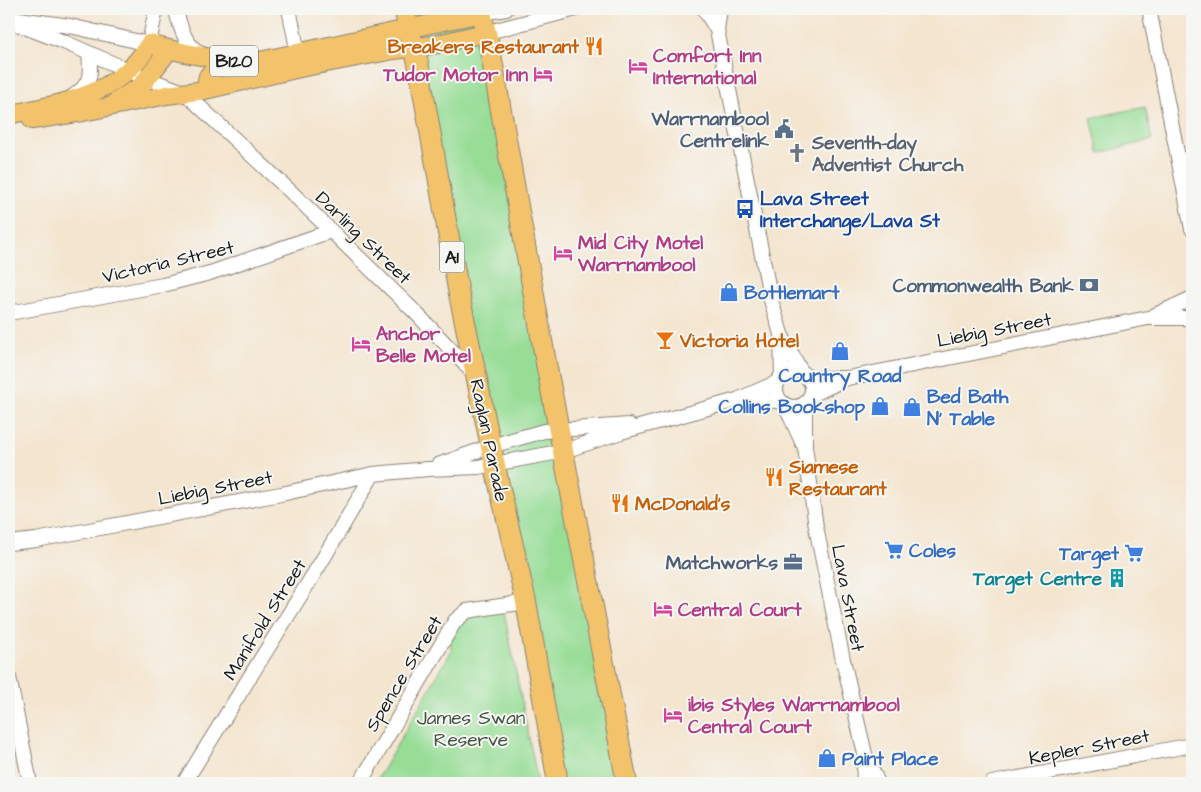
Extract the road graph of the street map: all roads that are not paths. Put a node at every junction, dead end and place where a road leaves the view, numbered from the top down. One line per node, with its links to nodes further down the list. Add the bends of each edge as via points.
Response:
1 (156, 9): 14 (street)
2 (289, 9): 18 (street)
3 (404, 9): 13 (highway, Raglan Parade / A1)
4 (506, 9): 10 (street)
5 (576, 9): 10 (street)
6 (704, 9): 12 (street)
7 (720, 9): 12 (street)
8 (1149, 9): 28 (street)
9 (176, 10): 15 (street, via 178,28); 17 (street, via 188,43 199,53)
10 (482, 18): 13 (main road, B120); 43 (highway)
11 (9, 19): 14 (street, via 70,26); 16 (street)
12 (717, 30): 34 (street)
13 (412, 39): 18 (main road, B120); 36 (highway, Raglan Parade / A1)
14 (149, 44): 15 (main road, B120); 19 (main road)
15 (170, 50): 17 (main road, B120); 20 (main road, B120)
16 (90, 53): 19 (street); 23 (street, via 89,81)
17 (216, 59): 18 (main road, B120); 21 (main road)
18 (299, 61): 21 (main road, B120)
19 (128, 70): 20 (street, B120); 23 (main road, via 99,90)
20 (148, 79): 22 (street, B120); 24 (main road, B120, via 124,97)
21 (205, 90): 22 (main road, B120); 27 (street, Darling Street, via 211,109)
22 (184, 92): 24 (main road, B120); 27 (street, Darling Street)
23 (68, 101): 25 (main road)
24 (82, 112): 26 (main road, B120)
25 (9, 115)
26 (9, 123)
27 (222, 126): 29 (street, Darling Street)
28 (1192, 229)
29 (331, 231): 31 (street, Victoria Street, via 196,277); 36 (street, Darling Street, via 454,351)
30 (1191, 297): 32 (street, via 1189,309); 33 (street, Liebig Street)
31 (9, 313)
32 (1192, 317): 33 (street, Liebig Street)
33 (1148, 318): 37 (street, Liebig Street)
34 (781, 334): 35 (street); 38 (street)
35 (805, 376): 37 (street, Liebig Street); 38 (street, via 792,372); 39 (street, via 811,386)
36 (476, 378): 46 (highway, Raglan Parade / A1)
37 (848, 378): 39 (street, Liebig Street)
38 (780, 379): 40 (street, Liebig Street); 41 (street, via 776,392)
39 (808, 399): 41 (street, via 796,407); 44 (street, Lava Street)
40 (737, 400): 41 (street, Liebig Street); 42 (street, Liebig Street)
41 (783, 403): 44 (street, Lava Street)
42 (650, 424): 43 (street, Liebig Street); 45 (street, Liebig Street)
43 (560, 429): 45 (highway); 46 (street, Liebig Street, via 544,430)
44 (805, 446): 53 (street, Lava Street, via 816,527 842,660)
45 (564, 451): 46 (street, Liebig Street); 59 (highway)
46 (493, 455): 47 (street, Liebig Street); 47 (street, Liebig Street, via 478,467); 50 (highway, Raglan Parade / A1)
47 (428, 469): 48 (street, Liebig Street)
48 (373, 474): 49 (street, Liebig Street, via 223,505); 56 (street, Manifold Street)
49 (9, 543)
50 (526, 602): 57 (street, Spence Street, via 467,611 455,621); 58 (highway, Raglan Parade / A1)
51 (9, 677): 55 (street)
52 (1192, 745): 54 (street, Kepler Street)
53 (865, 754): 60 (street, Lava Street); 61 (street, Lava Street)
54 (1034, 780): 62 (street, Kepler Street)
55 (30, 783)
56 (184, 783)
57 (360, 783)
58 (558, 783)
59 (627, 783)
60 (863, 783)
61 (878, 783)
62 (992, 783)

